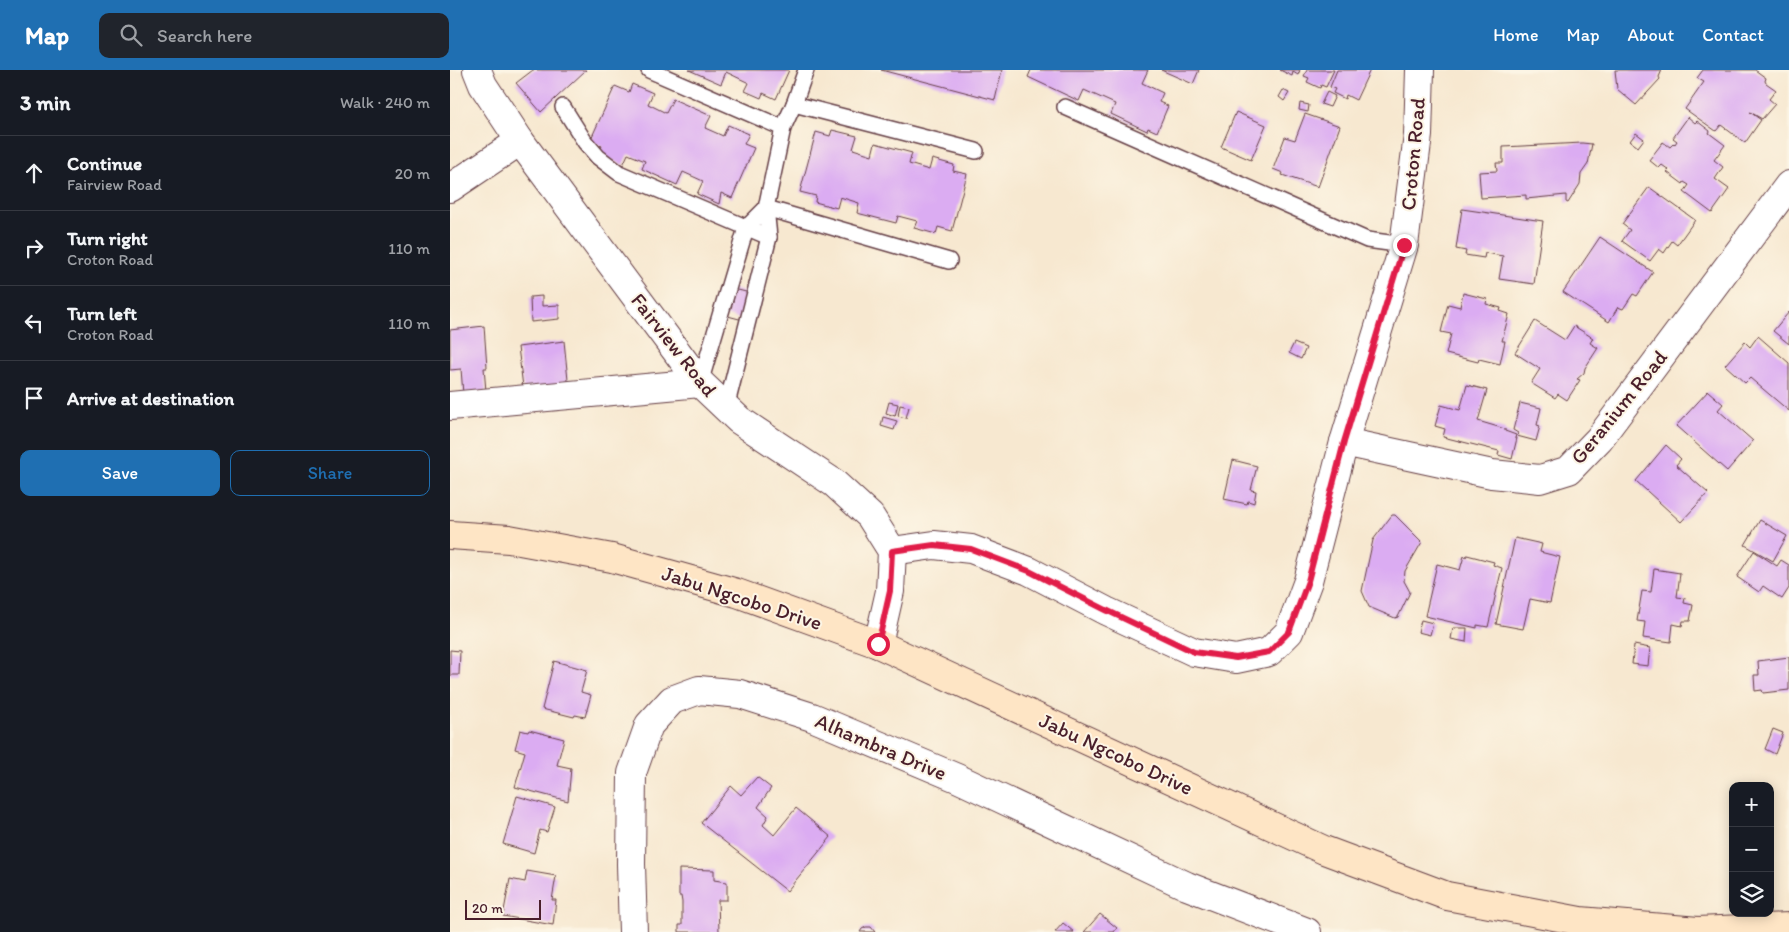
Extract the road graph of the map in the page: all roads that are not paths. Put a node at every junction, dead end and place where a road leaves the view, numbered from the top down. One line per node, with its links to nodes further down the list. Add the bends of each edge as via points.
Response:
1 (477, 70): 9 (street, Fairview Road, via 483,85)
2 (649, 70): 8 (lane)
3 (806, 70): 5 (lane)
4 (1420, 70): 16 (street, Croton Road, via 1418,135)
5 (794, 104): 8 (lane); 10 (lane)
6 (564, 107): 14 (lane, via 585,142 619,173)
7 (1065, 107): 16 (lane, via 1367,240)
8 (783, 128): 13 (lane)
9 (520, 141): 12 (street); 18 (street, Fairview Road)
10 (976, 151)
11 (1789, 185): 21 (street, Geranium Road, via 1599,439 1569,470 1540,479 1492,474)
12 (450, 188)
13 (766, 208): 14 (lane); 15 (lane); 17 (lane)
14 (746, 228): 15 (lane); 18 (lane)
15 (769, 238): 20 (lane)
16 (1404, 245): 21 (street, Croton Road)
17 (949, 261)
18 (700, 383): 19 (street); 20 (street, Fairview Road)
19 (450, 406)
20 (726, 408): 23 (street, Fairview Road, via 834,483 870,516)
21 (1344, 442): 23 (street, Croton Road, via 1308,581 1289,632 1269,652 1236,658 1194,652 1029,571 971,549 934,545)
22 (450, 535): 24 (main road, Jabu Ngcobo Drive, via 509,539 612,558 737,593)
23 (892, 551): 24 (street, via 890,591)
24 (878, 644): 25 (main road, Jabu Ngcobo Drive, via 1324,850 1447,896 1580,921 1698,930)
25 (1789, 927)
26 (633, 932): 27 (street, Alhambra Drive, via 632,773 649,725 672,700 699,690 740,694 812,718 957,778 1187,886)
27 (1307, 932)

